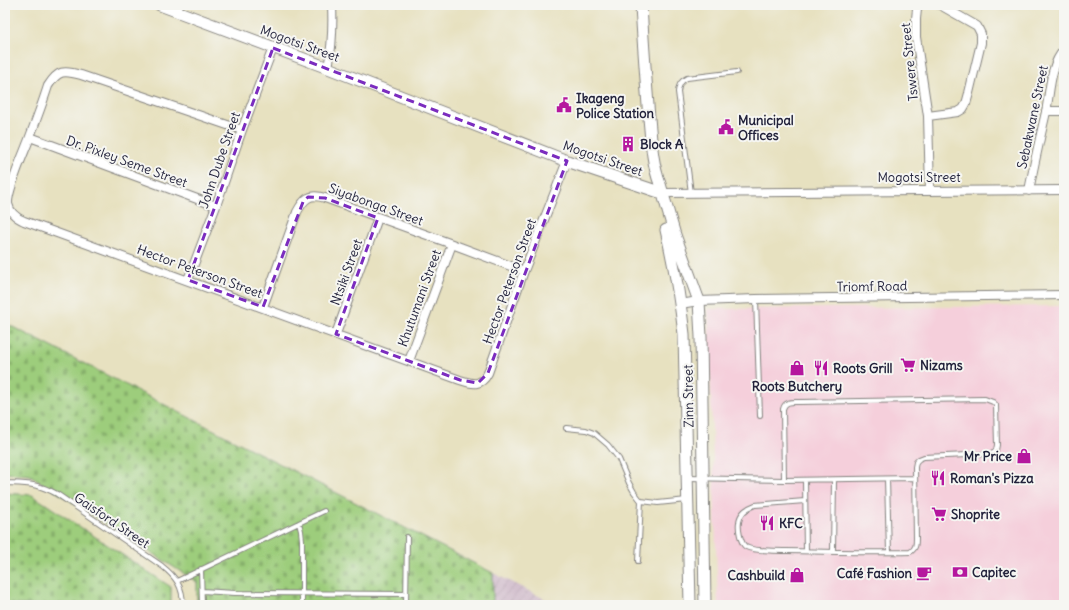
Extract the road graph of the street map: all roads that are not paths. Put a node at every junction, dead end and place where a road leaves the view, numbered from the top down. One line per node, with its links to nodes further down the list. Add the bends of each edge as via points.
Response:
1 (160, 5): 6 (street, Mogotsi Street)
2 (332, 5): 8 (street, via 331,55)
3 (640, 5): 19 (street, via 651,136)
4 (919, 5): 12 (street, Tswere Street, via 916,38)
5 (940, 5): 12 (street, Tswere Street, via 977,26 982,34 963,109)
6 (274, 48): 8 (street, Mogotsi Street); 13 (street, John Dube Street)
7 (1064, 50): 10 (street, Sebakwane Street, via 1054,69)
8 (328, 68): 15 (street, Mogotsi Street)
9 (737, 72): 20 (lane, via 687,78 678,86)
10 (1046, 111): 11 (street); 18 (street, Sebakwane Street)
11 (1064, 111)
12 (928, 116): 17 (street, Tswere Street)
13 (242, 130): 14 (street, Hector Peterson Street, via 81,75 63,72 53,78 48,86); 21 (street, John Dube Street)
14 (30, 137): 21 (street, Dr. Pixley Seme Street); 25 (street, Hector Peterson Street, via 8,196 8,204 16,217)
15 (567, 161): 19 (street, Mogotsi Street); 24 (street, Hector Peterson Street)
16 (1064, 190): 18 (street, Mogotsi Street)
17 (930, 191): 18 (street, Mogotsi Street); 20 (street, Mogotsi Street)
18 (1029, 191)
19 (660, 192): 20 (street, Mogotsi Street); 28 (street, Zinn Street); 29 (street, Zinn Street)
20 (691, 192)
21 (216, 206): 25 (street, John Dube Street)
22 (378, 218): 23 (street, Siyabonga Street); 30 (street, Siyabonga Street, via 319,196 308,197 297,212); 31 (street, Ntsiki Street)
23 (452, 244): 24 (street, Siyabonga Street); 32 (street, Khutumani Street)
24 (524, 272): 32 (street, Hector Peterson Street, via 488,373 482,381 467,382)
25 (188, 280): 30 (street, Hector Peterson Street)
26 (1064, 295): 27 (street, Triomf Road)
27 (756, 299): 28 (street, Triomf Road); 33 (lane)
28 (699, 301): 29 (street, Triomf Road); 36 (street, Zinn Street)
29 (680, 304): 35 (street, Zinn Street, via 684,334)
30 (263, 307): 31 (street, Hector Peterson Street)
31 (336, 334): 32 (street, Hector Peterson Street)
32 (409, 361)
33 (760, 416)
34 (566, 428): 44 (lane, via 594,433 608,444 619,459 629,483)
35 (688, 478): 36 (lane); 43 (street, Zinn Street)
36 (703, 478): 39 (lane); 63 (street, Zinn Street)
37 (915, 478): 38 (lane); 39 (lane, via 915,467 919,459 924,457 994,453 997,445 996,405 985,399 788,403 783,409); 51 (lane, via 915,548 910,552)
38 (887, 479): 41 (lane); 51 (lane)
39 (784, 480): 40 (lane)
40 (804, 480): 41 (lane); 45 (lane)
41 (834, 480): 50 (lane)
42 (5, 483): 54 (lane, Gaisford Street, via 35,485 57,494 162,566)
43 (687, 500): 44 (lane, via 658,503); 62 (street, Zinn Street)
44 (641, 501): 52 (lane)
45 (805, 501): 49 (lane); 49 (lane, via 755,505 744,511 739,522 740,539 746,547 759,550)
46 (324, 511): 47 (lane)
47 (299, 523): 53 (lane); 56 (lane, via 302,540)
48 (407, 537): 57 (lane)
49 (806, 551): 50 (lane)
50 (833, 552): 51 (lane)
51 (889, 552)
52 (638, 561)
53 (201, 570): 54 (lane); 55 (lane)
54 (177, 581): 58 (lane, Gaisford Street)
55 (202, 591): 56 (lane); 59 (lane)
56 (302, 593): 57 (lane); 60 (lane)
57 (406, 594): 61 (lane)
58 (183, 605)
59 (202, 605)
60 (302, 605)
61 (406, 605)
62 (690, 605)
63 (705, 605)

